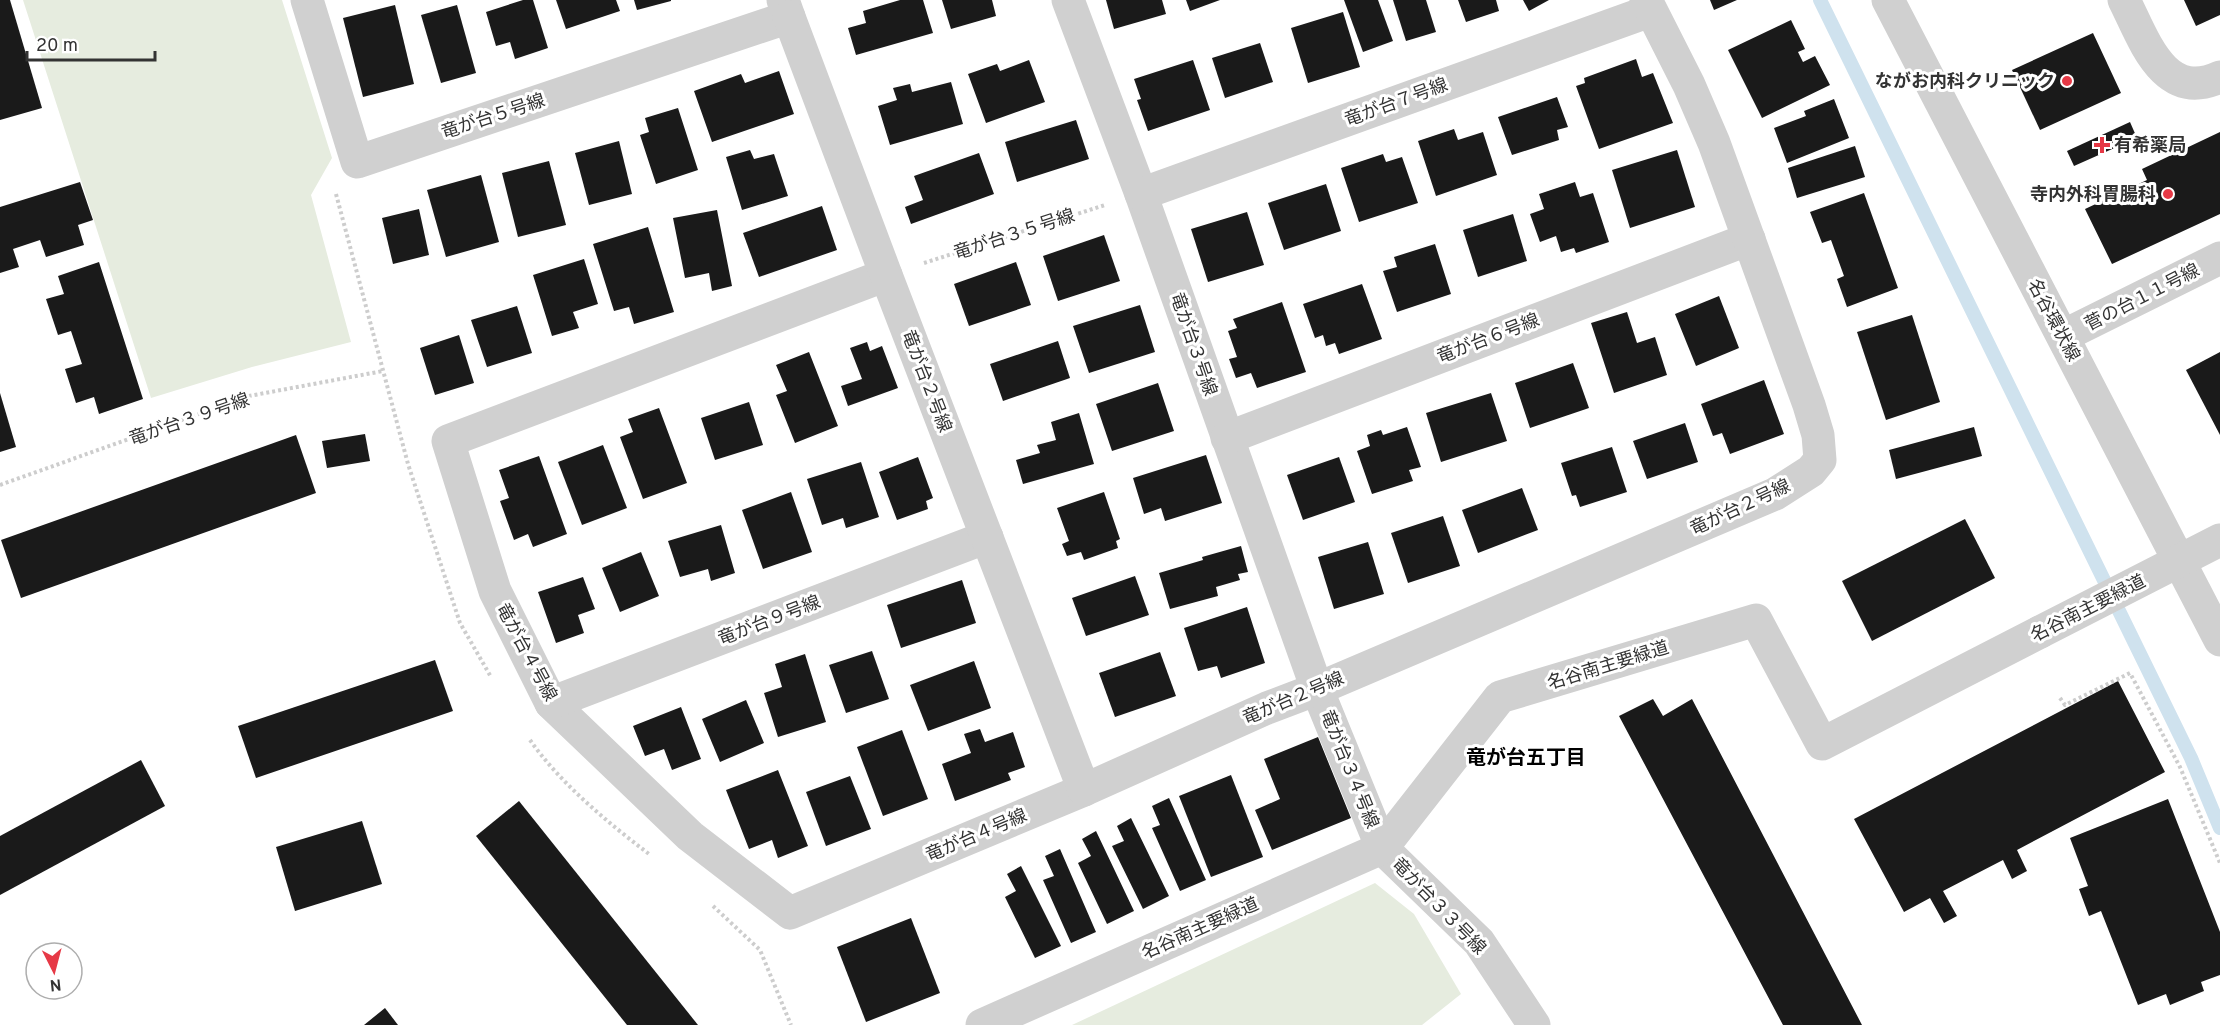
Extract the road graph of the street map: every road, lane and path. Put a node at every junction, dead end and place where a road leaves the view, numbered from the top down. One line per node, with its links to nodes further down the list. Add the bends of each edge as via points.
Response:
1 (307, 0): 6 (street, 竜が台５号線, via 357,162)
2 (1068, 0): 8 (street, 竜が台３号線)
3 (1888, 0): 12 (street, 名谷環状線)
4 (2124, 0): 7 (street, via 2155,61 2167,74 2189,83 2210,82)
5 (1648, 5): 8 (street, 竜が台７号線); 9 (street, 竜が台２号線, via 1689,85)
6 (786, 9): 11 (street, 竜が台２号線)
7 (2220, 77)
8 (1141, 194): 11 (path, 竜が台３５号線); 14 (street, 竜が台３号線)
9 (1749, 239): 14 (street, 竜が台６号線); 19 (street, 竜が台２号線, via 1818,435 1820,460 1811,471 1775,494)
10 (2220, 258): 12 (street, 菅の台１１号線)
11 (886, 275): 16 (street, 竜が台２号線); 21 (street, 竜が台４号線, via 448,441 495,591)
12 (2063, 336): 18 (street, 名谷環状線)
13 (383, 371): 15 (path, 竜が台３９号線, via 249,396)
14 (1227, 438): 19 (street, 竜が台３号線)
15 (0, 484)
16 (987, 537): 21 (street, 竜が台９号線); 22 (street, 竜が台２号線)
17 (2220, 540): 23 (street, 名谷南主要緑道, bridge, via 1822,744 1756,620 1500,697)
18 (2220, 639)
19 (1317, 689): 22 (street, 竜が台２号線); 23 (street, 竜が台３４号線)
20 (2060, 698): 24 (path, via 2065,705 2130,673 2180,767)
21 (551, 703): 22 (street, 竜が台４号線, via 690,836 790,913)
22 (1084, 790)
23 (1382, 848): 25 (street, 名谷南主要緑道); 26 (street, 竜が台３３号線, via 1479,942)
24 (2220, 863)
25 (982, 1025)
26 (1534, 1025)

